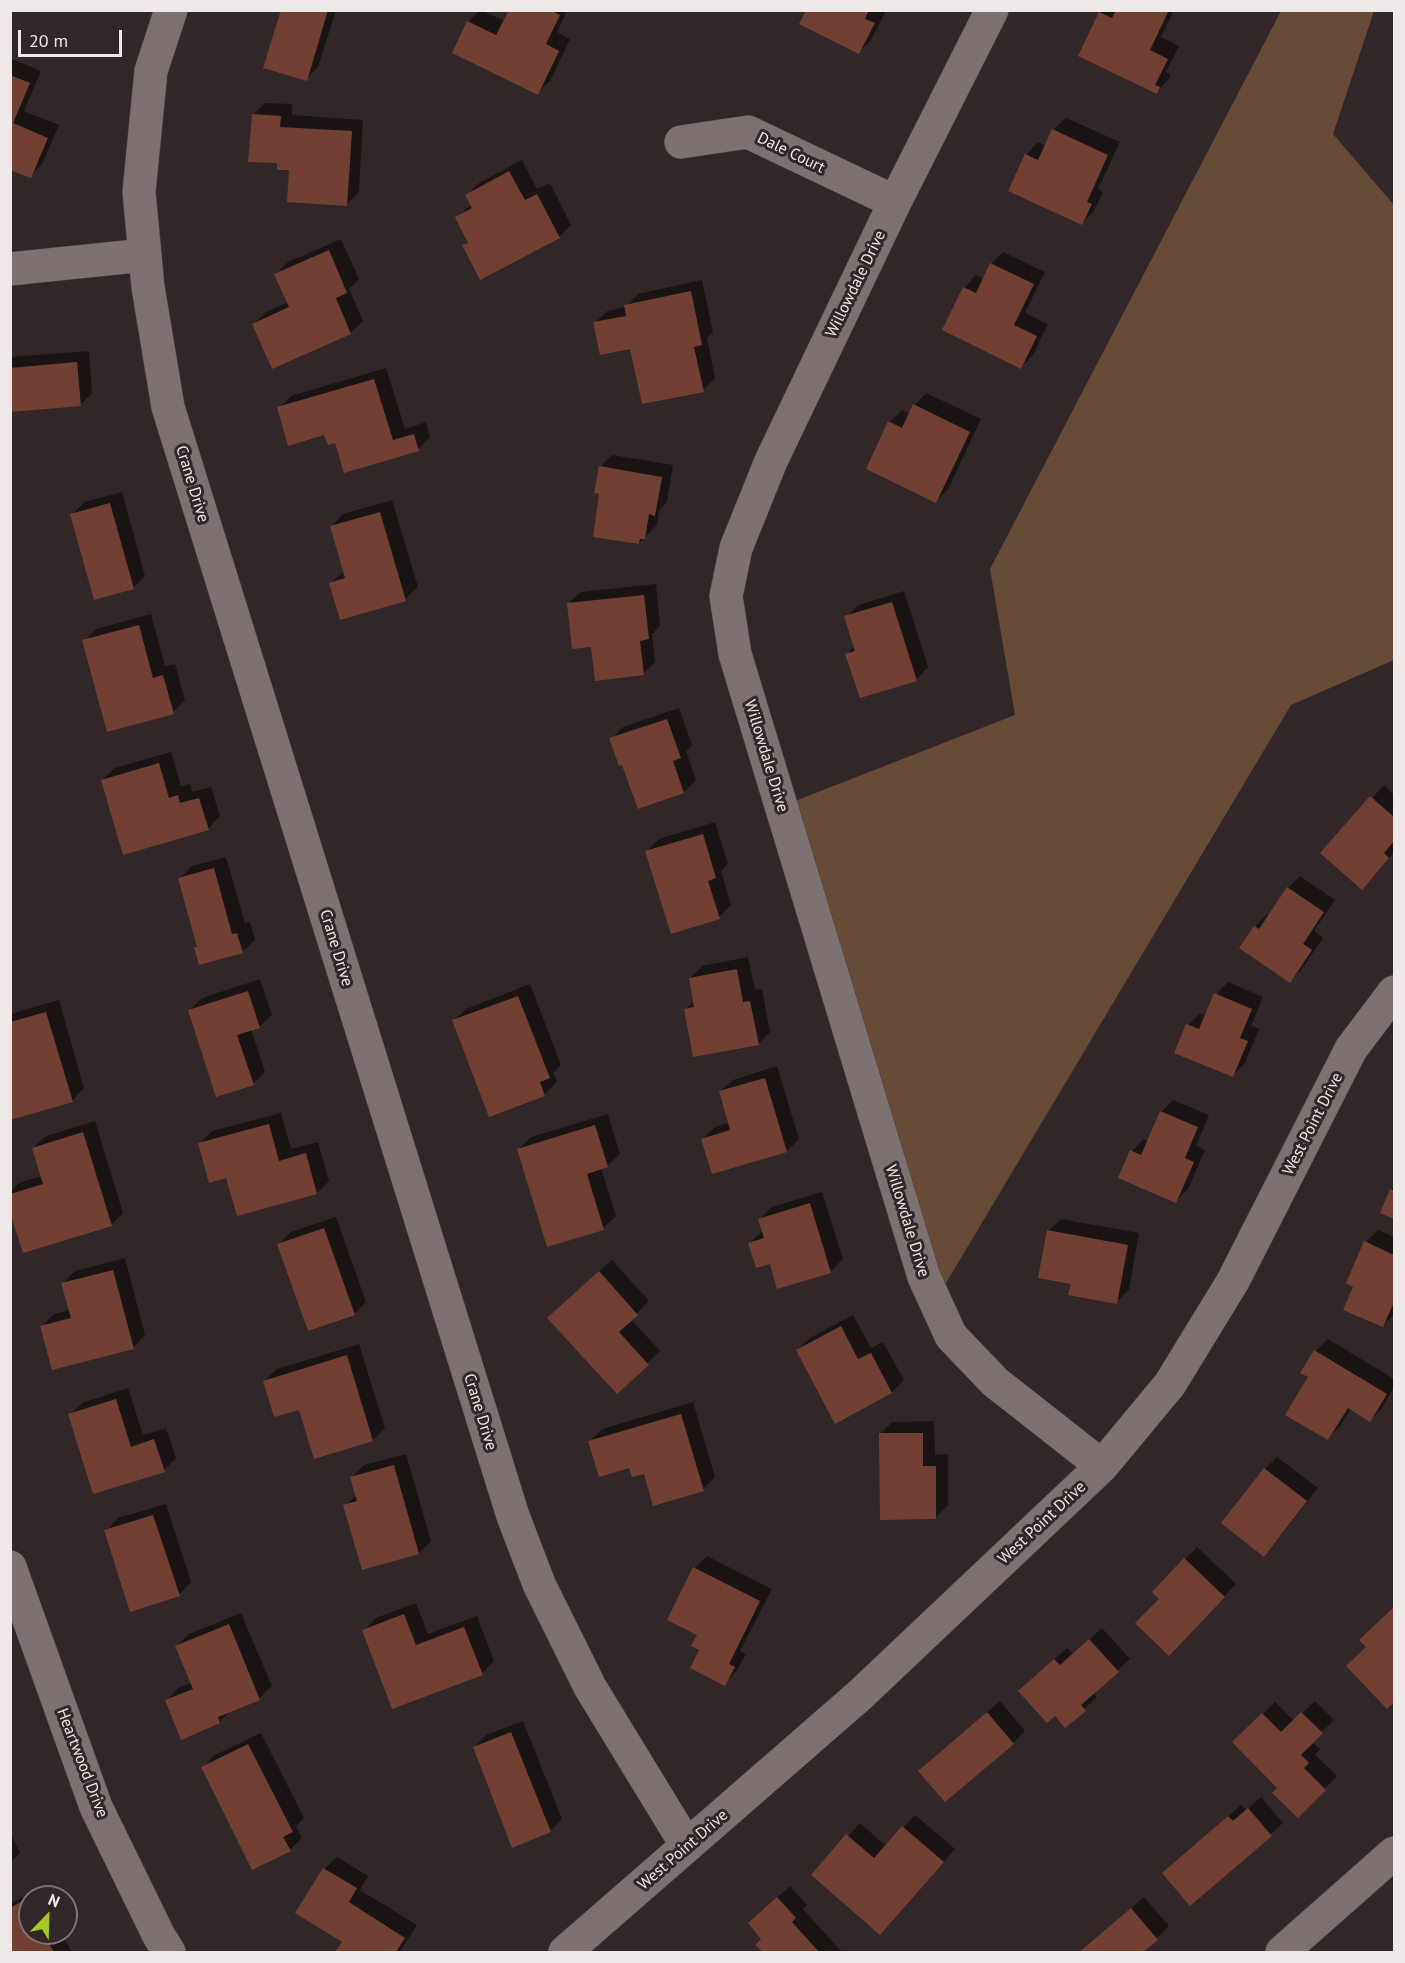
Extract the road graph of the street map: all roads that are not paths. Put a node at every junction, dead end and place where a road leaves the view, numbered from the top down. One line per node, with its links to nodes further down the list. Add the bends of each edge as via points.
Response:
1 (171, 10): 5 (street, Crane Drive, via 151,71 139,192)
2 (992, 10): 4 (street, Willowdale Drive)
3 (681, 142): 4 (street, Dale Court, via 748,132)
4 (895, 202): 8 (street, Willowdale Drive, via 771,461 736,548 726,596 735,654 924,1277 958,1344 995,1382)
5 (145, 255): 6 (street); 10 (street, Crane Drive, via 168,407 513,1516 539,1584 590,1687)
6 (10, 269)
7 (1395, 992): 8 (street, West Point Drive, via 1351,1049 1233,1281 1176,1375)
8 (1102, 1466): 10 (street, West Point Drive, via 860,1695)
9 (10, 1567): 12 (street, Heartwood Drive, via 96,1807)
10 (687, 1846): 13 (street, West Point Drive)
11 (1395, 1852): 14 (street)
12 (169, 1953)
13 (565, 1953)
14 (1282, 1953)

